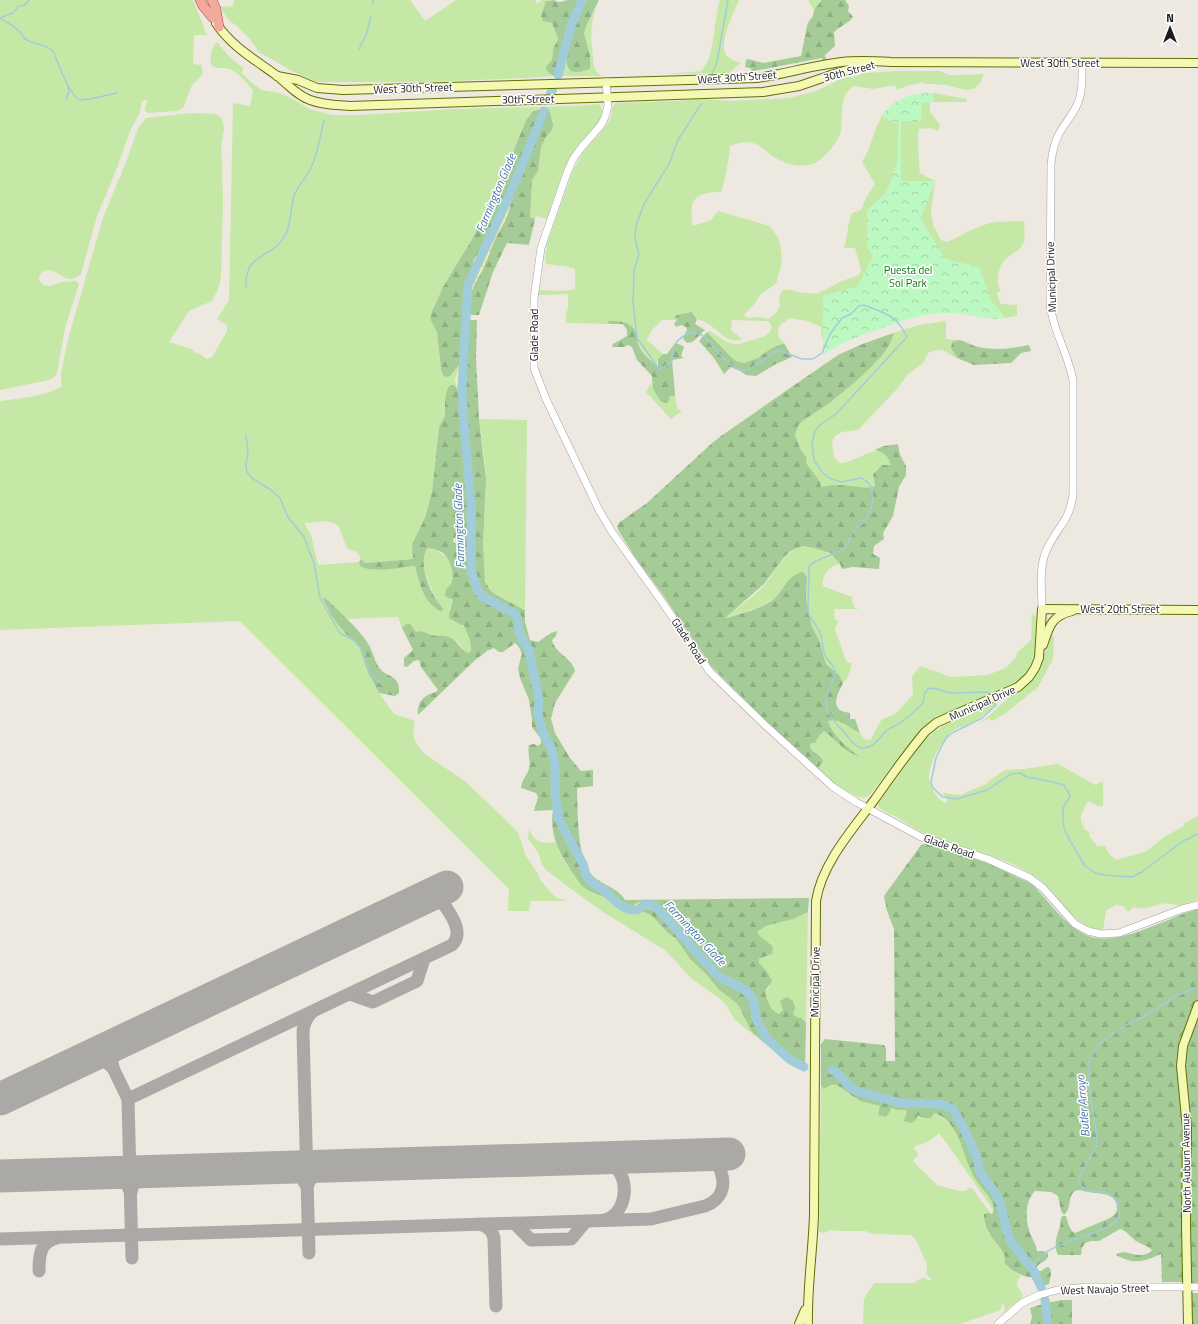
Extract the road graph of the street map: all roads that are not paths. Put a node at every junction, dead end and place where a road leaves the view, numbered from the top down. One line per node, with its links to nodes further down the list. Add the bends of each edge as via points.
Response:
1 (200, 0): 4 (highway)
2 (204, 0): 4 (main road, 30th Street)
3 (212, 0): 5 (highway)
4 (213, 18): 5 (main road, 30th Street)
5 (219, 27): 9 (main road, 30th Street, via 240,50)
6 (892, 62): 7 (main road, West 30th Street); 10 (main road, West 30th Street, via 843,62 756,78); 11 (main road, 30th Street, via 866,64 798,86 763,92)
7 (1082, 63): 8 (main road, West 30th Street); 12 (street, Municipal Drive, via 1082,88 1079,99 1057,136 1051,164 1050,302 1053,320 1074,380 1073,494 1068,515 1044,557)
8 (1198, 63)
9 (277, 76): 10 (main road, West 30th Street, via 298,80 317,88 343,90); 11 (main road, 30th Street, via 298,95 321,104 334,105)
10 (606, 82): 11 (street, Glade Road)
11 (608, 97): 16 (street, Glade Road, via 604,120 571,164 541,248 534,299 535,372 612,532 710,672 833,787)
12 (1042, 608): 13 (main road, West 20th Street); 15 (main road, Municipal Drive)
13 (1077, 609): 14 (main road, West 20th Street); 15 (main road, via 1059,616 1052,622)
14 (1198, 610)
15 (1039, 658): 16 (main road, Municipal Drive, via 1029,677 1018,687 949,717 925,732)
16 (868, 808): 17 (street, Glade Road, via 922,837 988,859 1030,878 1044,888 1075,924 1094,933 1120,933); 21 (main road, Municipal Drive, via 828,865 816,901 814,1228)
17 (1198, 905)
18 (1198, 1005): 19 (main road, North Auburn Avenue, via 1183,1046 1181,1066 1187,1128)
19 (1187, 1287): 20 (street, West Navajo Street); 24 (street, West Navajo Street, via 1087,1287 1057,1290 1022,1303); 25 (main road, North Auburn Avenue)
20 (1198, 1287)
21 (808, 1303): 22 (main road); 23 (main road, Municipal Drive)
22 (799, 1324)
23 (808, 1324)
24 (998, 1324)
25 (1188, 1324)

